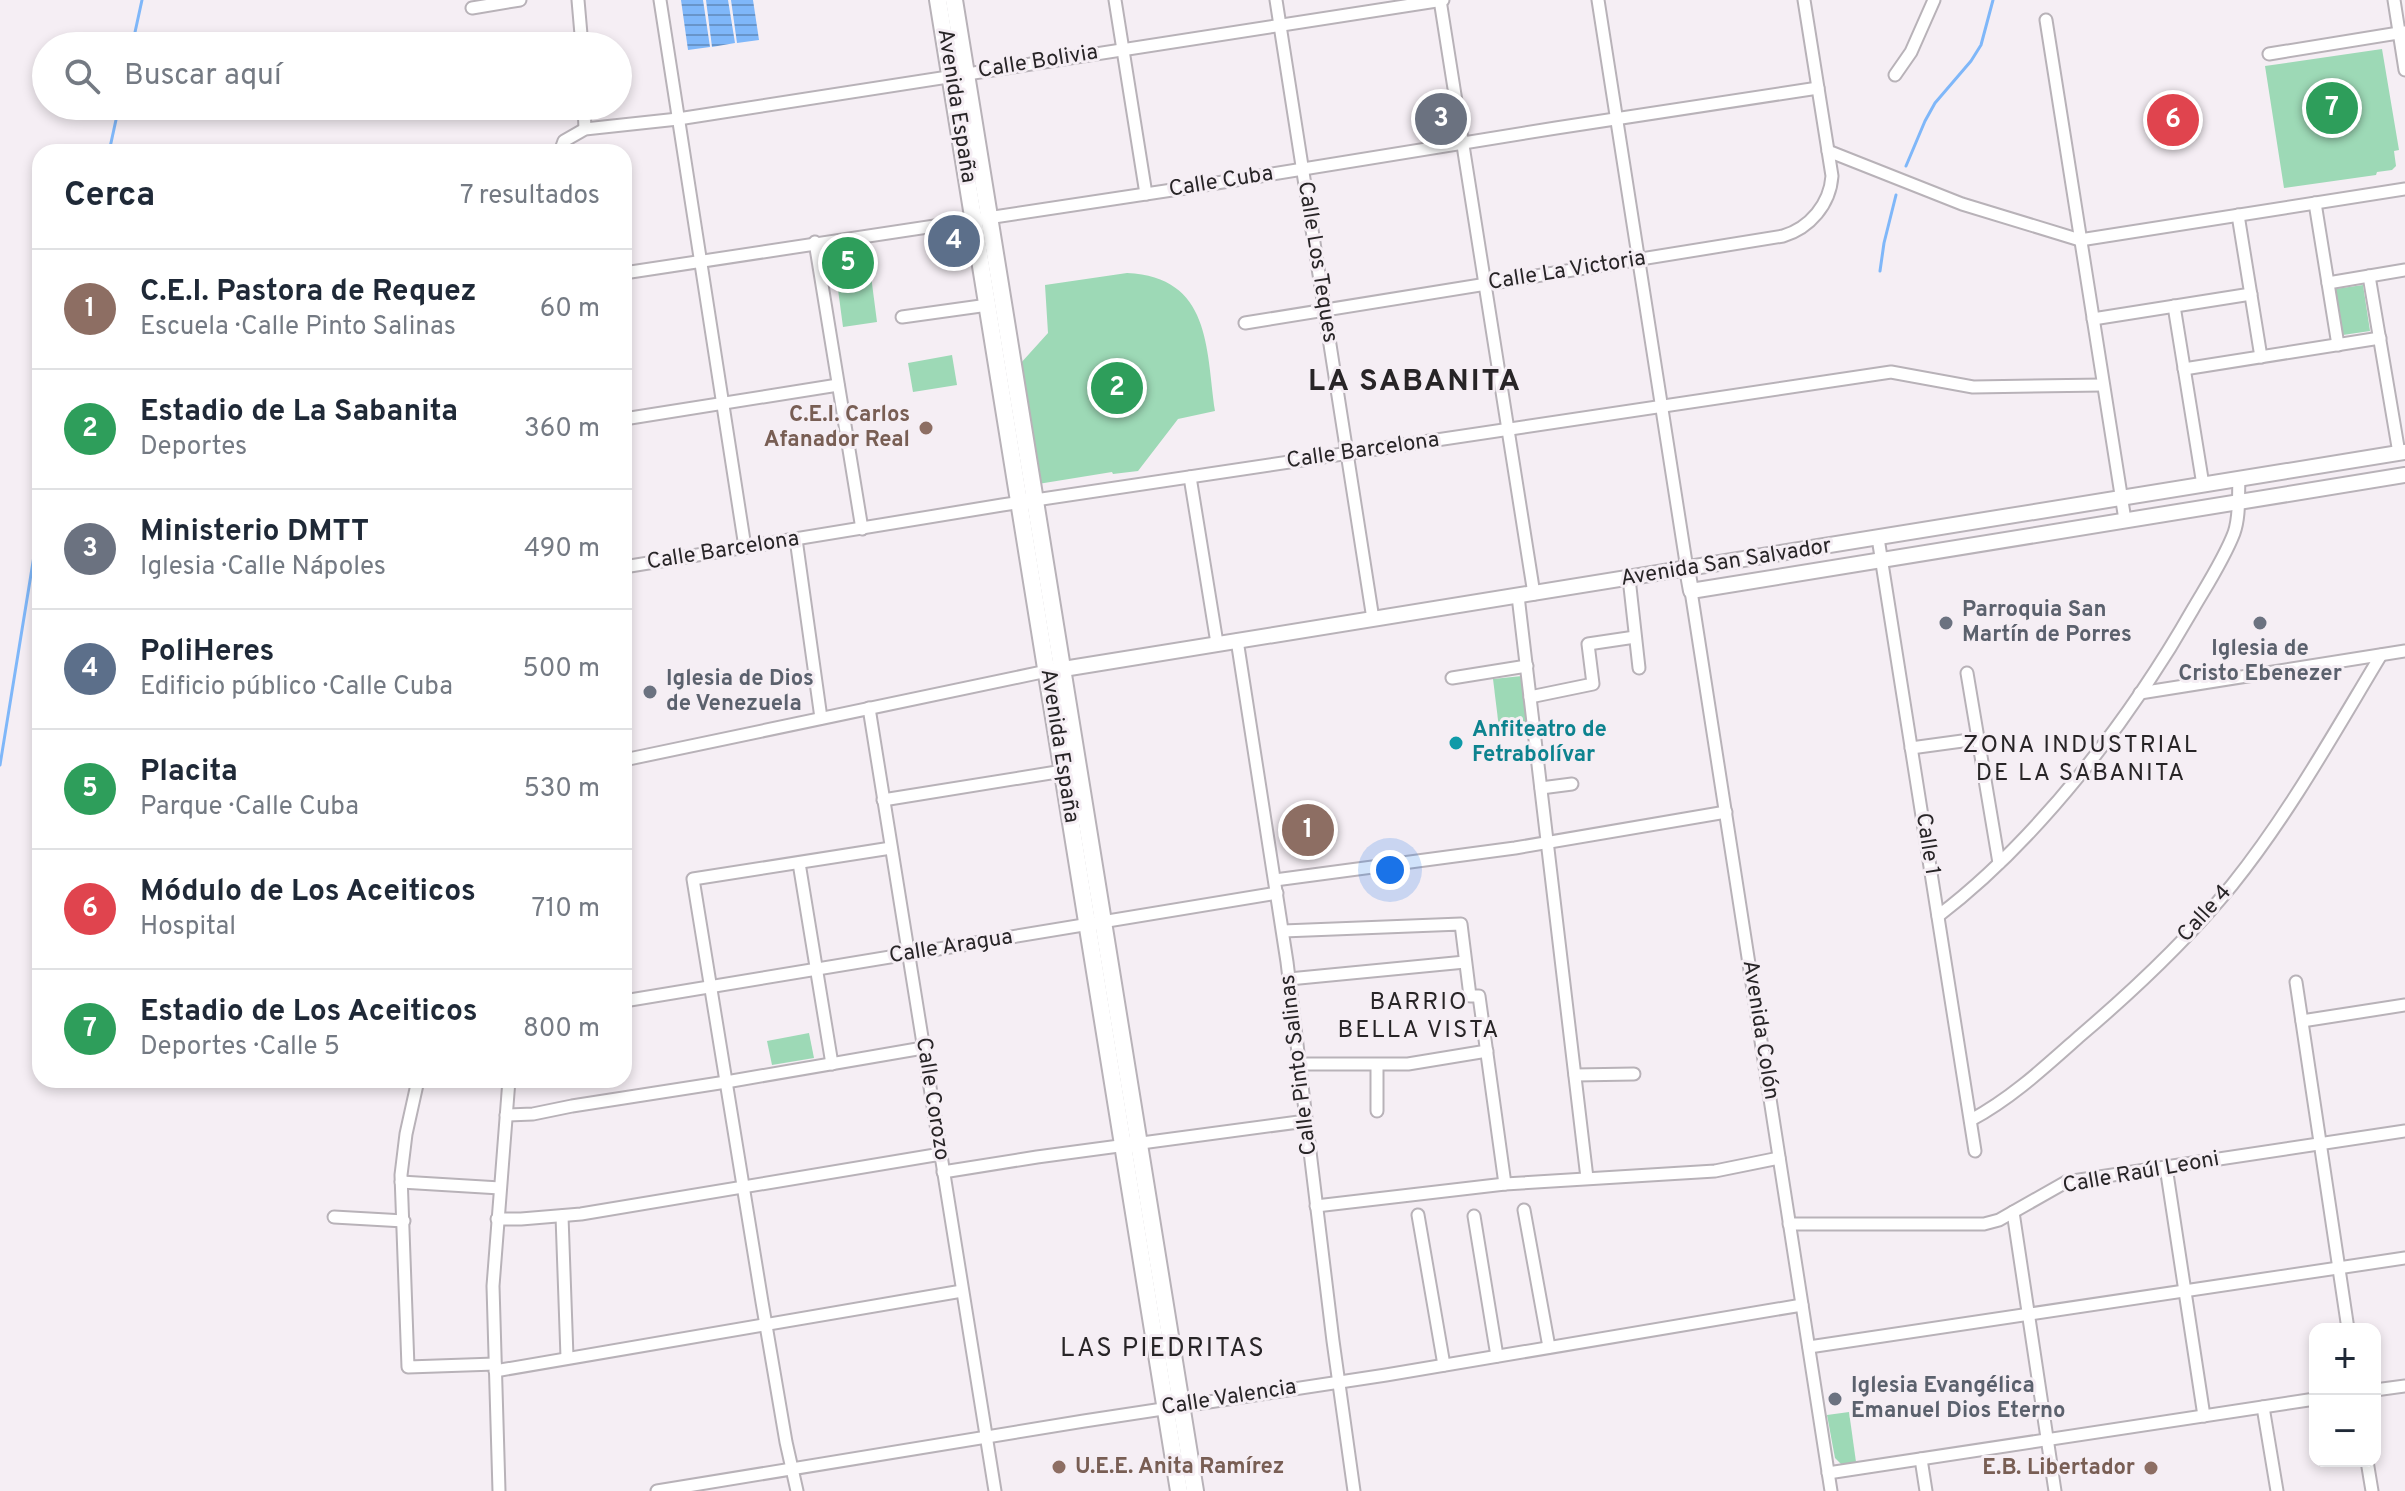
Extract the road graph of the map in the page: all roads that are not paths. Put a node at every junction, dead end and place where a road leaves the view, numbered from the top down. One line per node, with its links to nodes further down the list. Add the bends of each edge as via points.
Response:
1 (520, 0): 13 (street)
2 (578, 0): 16 (street)
3 (660, 0): 25 (street)
4 (938, 0): 21 (main road, Avenida España)
5 (954, 0): 21 (main road, Avenida España)
6 (1115, 0): 18 (street)
7 (1276, 0): 15 (street, Calle Los Teques)
8 (1441, 0): 15 (street, Calle Bolivia); 28 (street)
9 (1598, 0): 24 (street)
10 (1804, 0): 23 (street, Calle La Victoria)
11 (1934, 0): 22 (street)
12 (2394, 0): 17 (street)
13 (472, 8)
14 (2046, 20): 37 (street)
15 (1280, 26): 18 (street, Calle Bolivia); 31 (street, Calle Los Teques)
16 (581, 32)
17 (2402, 33): 19 (street); 20 (street)
18 (1122, 50): 21 (street, Calle Bolivia); 33 (street)
19 (2269, 54)
20 (2405, 70)
21 (958, 74): 25 (street, Calle Bolivia); 36 (main road, Avenida España)
22 (1895, 75)
23 (1818, 88): 24 (street, Calle Cuba); 30 (street, Calle La Victoria)
24 (1616, 118): 28 (street, Calle Cuba); 40 (street)
25 (678, 119): 27 (street, Calle Bolivia); 39 (street)
26 (585, 120): 27 (street)
27 (585, 129): 29 (street)
28 (1463, 143): 31 (street, Calle Cuba); 45 (street)
29 (563, 144)
30 (1828, 151): 37 (street, via 1962,204); 40 (street, Calle La Victoria, via 1831,188 1804,227 1783,236)
31 (1302, 169): 33 (street, Calle Cuba); 49 (street, Calle Los Teques)
32 (2405, 189): 34 (street)
33 (1146, 194): 36 (street, Calle Cuba)
34 (2315, 203): 35 (street); 44 (street)
35 (2238, 215): 37 (street); 46 (street)
36 (982, 218): 38 (street, Calle Cuba); 47 (main road, Avenida España); 70 (main road, Avenida España)
37 (2080, 240): 51 (street)
38 (815, 242): 39 (street, Calle Cuba); 57 (street)
39 (701, 260): 42 (street, Calle Cuba); 59 (street)
40 (1638, 260): 45 (street, Calle La Victoria); 60 (street)
41 (2405, 270): 43 (street)
42 (632, 272)
43 (2369, 276): 44 (street); 53 (street)
44 (2328, 283): 54 (street)
45 (1485, 284): 49 (street, Calle La Victoria); 62 (street)
46 (2251, 294): 48 (street); 55 (street)
47 (988, 305): 50 (street); 70 (main road, Avenida España)
48 (2174, 306): 51 (street); 56 (street)
49 (1324, 310): 52 (street, Calle La Victoria); 64 (street, Calle Los Teques)
50 (902, 317)
51 (2093, 319): 58 (street)
52 (1245, 323)
53 (2380, 338): 54 (street); 63 (street)
54 (2338, 345): 55 (street)
55 (2261, 357): 56 (street)
56 (2184, 369): 68 (street)
57 (838, 385): 59 (street); 73 (street)
58 (2103, 385): 60 (street, Calle Barcelona, via 1973,387 1891,372); 69 (street)
59 (723, 403): 61 (street); 76 (street)
60 (1661, 408): 62 (street, Calle Barcelona); 79 (street)
61 (632, 418)
62 (1508, 430): 64 (street, Calle Barcelona); 82 (street)
63 (2402, 452): 67 (street, Avenida San Salvador)
64 (1347, 453): 66 (street, Calle Barcelona); 84 (street, Calle Los Teques)
65 (2405, 475): 71 (street, Avenida San Salvador)
66 (1190, 477): 70 (street, Calle Barcelona); 87 (street)
67 (2239, 479): 68 (street, Avenida San Salvador); 71 (street)
68 (2203, 485): 69 (street, Avenida San Salvador)
69 (2122, 498): 72 (street); 74 (street, Avenida San Salvador)
70 (1027, 502): 73 (street, Calle Barcelona); 92 (main road, Avenida España)
71 (2238, 502): 72 (street, Avenida San Salvador); 95 (street, via 2227,548)
72 (2125, 520): 77 (street, Avenida San Salvador)
73 (862, 529): 75 (street, Calle Barcelona)
74 (1878, 538): 77 (street, Calle 1); 79 (street, Avenida San Salvador)
75 (796, 539): 76 (street, Calle Barcelona); 98 (street)
76 (745, 547): 78 (street, Calle Barcelona)
77 (1881, 560): 81 (street, Avenida San Salvador); 100 (street, Calle 1)
78 (632, 566)
79 (1687, 569): 80 (street, Avenida San Salvador); 81 (street, Avenida Colón)
80 (1629, 578): 82 (street, Avenida San Salvador); 85 (street)
81 (1691, 591): 106 (street, Avenida Colón)
82 (1534, 594): 83 (street, Avenida San Salvador)
83 (1518, 596): 84 (street, Avenida San Salvador); 90 (street)
84 (1373, 619): 86 (street, Avenida San Salvador)
85 (1635, 637): 91 (street); 96 (street, via 1588,644 1593,684)
86 (1237, 640): 87 (street, Avenida San Salvador); 111 (street, Calle Pinto Salinas)
87 (1217, 643): 92 (street, Avenida San Salvador)
88 (2405, 651): 89 (street)
89 (2381, 655): 95 (street); 137 (street, Calle 4, via 2286,809 2213,907 2125,997 1998,1106)
90 (1527, 666): 94 (street); 96 (street)
91 (1639, 668)
92 (1054, 670): 97 (street); 102 (main road, Avenida España); 114 (main road, Avenida España)
93 (1967, 673): 99 (street)
94 (1452, 678)
95 (2140, 693): 110 (street, via 2048,812)
96 (1530, 697): 104 (street)
97 (869, 708): 98 (street); 105 (street, Calle Corozo)
98 (821, 718): 101 (street)
99 (1977, 739): 100 (street); 110 (street)
100 (1911, 748): 113 (street, Calle 1)
101 (632, 758)
102 (1063, 771): 105 (street); 114 (main road, Avenida España)
103 (1572, 784): 104 (street)
104 (1541, 788): 107 (street)
105 (883, 800): 108 (street, Calle Corozo)
106 (1726, 812): 107 (street); 144 (street, Avenida Colón)
107 (1547, 842): 111 (street); 131 (street)
108 (891, 848): 109 (street); 116 (street, Calle Corozo)
109 (799, 863): 118 (street); 121 (street, via 693,879)
110 (1999, 863): 113 (street)
111 (1275, 880): 112 (street, Calle Pinto Salinas)
112 (1277, 893): 114 (street, Calle Aragua); 115 (street, Calle Pinto Salinas)
113 (1938, 916): 137 (street, Calle 1)
114 (1095, 924): 116 (street, Calle Aragua); 140 (main road, Avenida España)
115 (1283, 931): 117 (street, via 1461,924); 119 (street, Calle Pinto Salinas)
116 (908, 954): 118 (street, Calle Aragua); 125 (street, Calle Corozo)
117 (1465, 962): 119 (street); 126 (street, via 1470,996 1479,996)
118 (816, 969): 121 (street, Calle Aragua); 127 (street)
119 (1289, 979): 128 (street, Calle Pinto Salinas)
120 (2296, 982): 124 (street)
121 (711, 986): 122 (street, Calle Aragua); 132 (street)
122 (632, 1000)
123 (2405, 1005): 124 (street)
124 (2302, 1021): 141 (street)
125 (923, 1048): 127 (street); 143 (street, Calle Corozo)
126 (1487, 1051): 129 (street); 149 (street)
127 (832, 1064): 132 (street)
128 (1299, 1064): 129 (street); 138 (street, Calle Pinto Salinas)
129 (1377, 1065): 135 (street)
130 (1634, 1074): 131 (street)
131 (1575, 1075): 147 (street)
132 (726, 1082): 136 (street); 150 (street)
133 (416, 1088): 148 (street)
134 (508, 1088): 136 (street)
135 (1377, 1111)
136 (506, 1115): 151 (street)
137 (1971, 1120): 142 (street, Calle 1)
138 (1306, 1121): 140 (street); 152 (street, Calle Pinto Salinas)
139 (2405, 1131): 141 (street, Calle Raúl Leoni)
140 (1130, 1144): 146 (street); 180 (main road, Avenida España)
141 (2320, 1144): 145 (street, Calle Raúl Leoni); 163 (street)
142 (1975, 1151)
143 (941, 1154): 146 (street, Calle Corozo); 150 (street)
144 (1779, 1158): 147 (street, via 1715,1171); 161 (street, Avenida Colón)
145 (2166, 1167): 154 (street, Calle Raúl Leoni, via 2066,1182); 165 (street)
146 (943, 1172): 164 (street, Calle Corozo)
147 (1587, 1178): 149 (street)
148 (401, 1182): 151 (street); 160 (street)
149 (1505, 1184): 152 (street)
150 (743, 1187): 156 (street); 169 (street)
151 (500, 1188): 159 (street)
152 (1316, 1206): 176 (street, Calle Pinto Salinas)
153 (1524, 1210): 170 (street)
154 (2013, 1212): 161 (street, Calle Raúl Leoni, via 1971,1225); 167 (street)
155 (1418, 1215): 174 (street)
156 (562, 1216): 159 (street); 173 (street)
157 (1474, 1216): 172 (street)
158 (334, 1217): 160 (street)
159 (497, 1219): 175 (street)
160 (404, 1221): 175 (street, via 408,1367)
161 (1789, 1224): 166 (street, Avenida Colón)
162 (2405, 1258): 163 (street)
163 (2339, 1268): 165 (street); 168 (street)
164 (962, 1291): 169 (street); 183 (street, Calle Corozo)
165 (2185, 1291): 167 (street); 182 (street)
166 (1802, 1305): 170 (street, Calle Valencia); 171 (street, Avenida Colón)
167 (2029, 1314): 171 (street); 184 (street)
168 (2347, 1323)
169 (766, 1325): 173 (street); 187 (street)
170 (1549, 1347): 172 (street, Calle Valencia)
171 (1809, 1347): 188 (street, Avenida Colón)
172 (1497, 1356): 174 (street, Calle Valencia)
173 (567, 1357): 175 (street)
174 (1444, 1365): 176 (street, Calle Valencia)
175 (495, 1368): 189 (street)
176 (1339, 1382): 180 (street, Calle Valencia); 195 (street, Calle Pinto Salinas)
177 (2405, 1386): 178 (street)
178 (2381, 1389)
179 (2309, 1400): 181 (street)
180 (1173, 1407): 183 (street, Calle Valencia); 193 (main road, Avenida España); 194 (main road, Avenida España)
181 (2263, 1407): 182 (street); 199 (street)
182 (2204, 1416): 184 (street)
183 (987, 1438): 187 (street, Calle Valencia); 192 (street, Calle Corozo)
184 (2047, 1440): 185 (street); 198 (street)
185 (1921, 1459): 188 (street); 197 (street)
186 (2368, 1467): 200 (street)
187 (792, 1468): 190 (street, Calle Valencia); 191 (street)
188 (1828, 1473): 196 (street, Avenida Colón)
189 (499, 1491)
190 (657, 1491)
191 (797, 1491)
192 (995, 1491)
193 (1179, 1491)
194 (1195, 1491)
195 (1354, 1491)
196 (1831, 1491)
197 (1926, 1491)
198 (2055, 1491)
199 (2277, 1491)
200 (2372, 1491)

